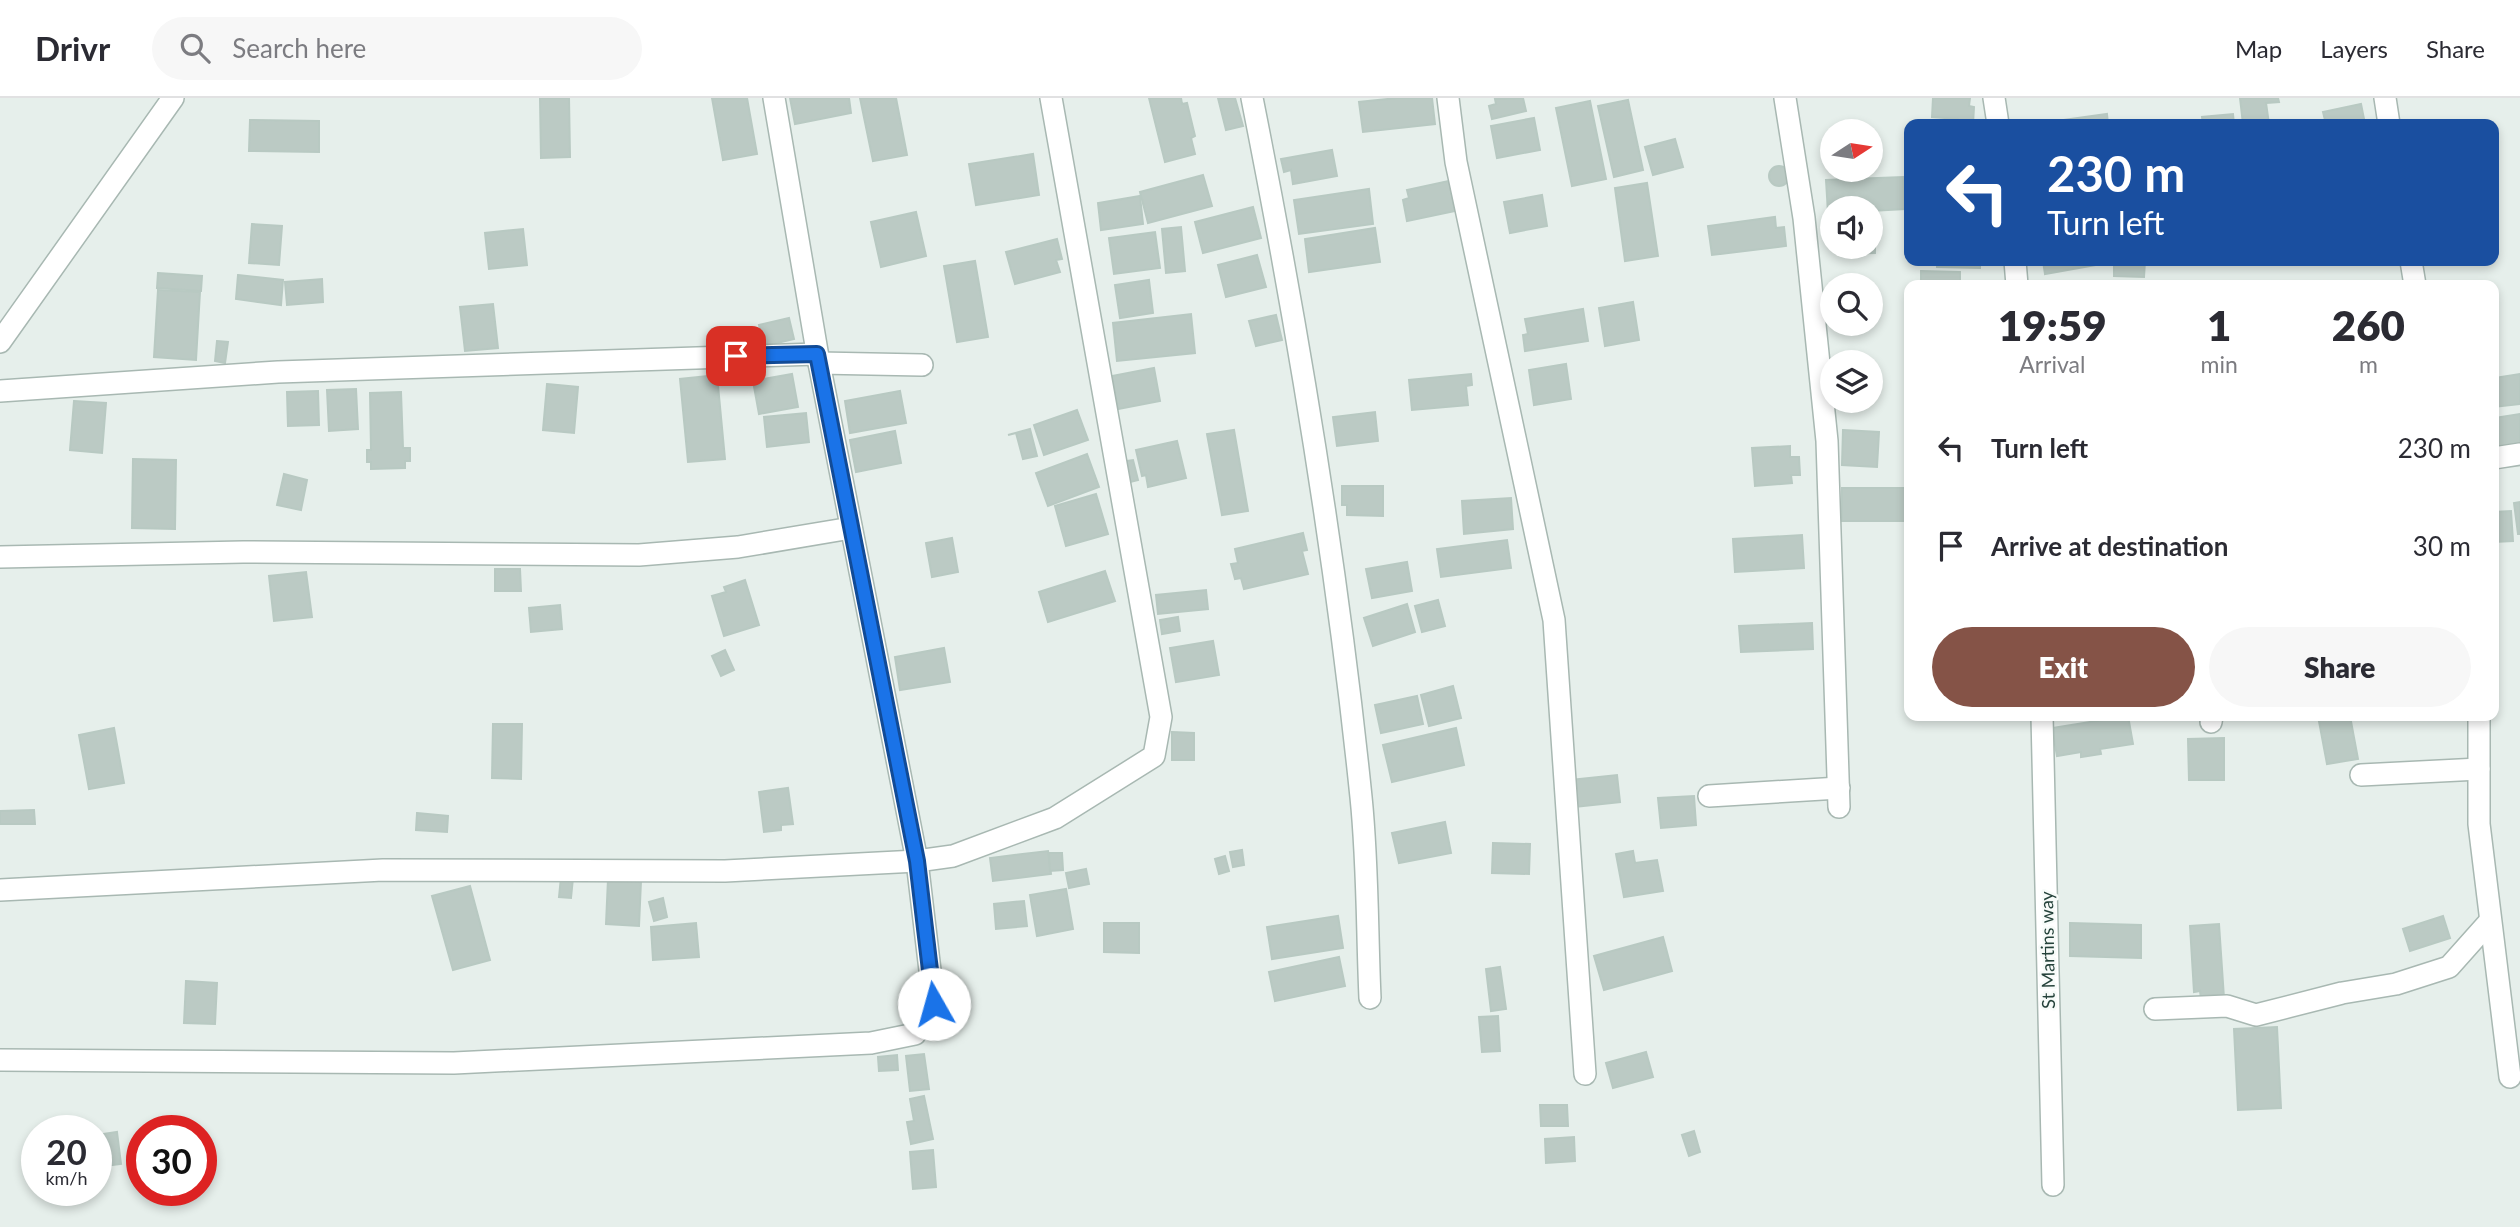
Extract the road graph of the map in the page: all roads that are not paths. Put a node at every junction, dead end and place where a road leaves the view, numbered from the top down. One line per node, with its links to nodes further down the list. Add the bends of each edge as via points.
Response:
1 (173, 98): 11 (street)
2 (774, 98): 12 (street)
3 (1051, 98): 24 (street, via 1161,717 1154,756 1055,818 953,856)
4 (1252, 98): 27 (street, via 1288,281 1338,596 1362,800)
5 (1447, 98): 30 (street, via 1456,162 1554,620)
6 (1785, 98): 23 (street, via 1804,218 1827,441 1839,797)
7 (1994, 98): 9 (street)
8 (2385, 98): 10 (street)
9 (1997, 119)
10 (2388, 119)
11 (0, 342)
12 (818, 358): 13 (street); 14 (street, via 278,372); 17 (street)
13 (922, 365)
14 (0, 391)
15 (2520, 454): 16 (street)
16 (2499, 457)
17 (851, 528): 18 (street, via 738,547 639,555 243,552); 24 (street)
18 (0, 557)
19 (2042, 721): 32 (street, St Martins way)
20 (2479, 721): 21 (street)
21 (2479, 769): 22 (street); 26 (street, via 2479,824)
22 (2361, 775)
23 (1709, 796)
24 (917, 861): 25 (street, via 725,871 383,870); 29 (street, via 934,1004 915,1034 871,1043 454,1063)
25 (0, 890)
26 (2490, 921): 28 (street, via 2449,967 2396,984 2256,1015 2227,1006); 31 (street)
27 (1370, 998)
28 (2155, 1009)
29 (0, 1060)
30 (1586, 1074)
31 (2510, 1077)
32 (2053, 1185)

